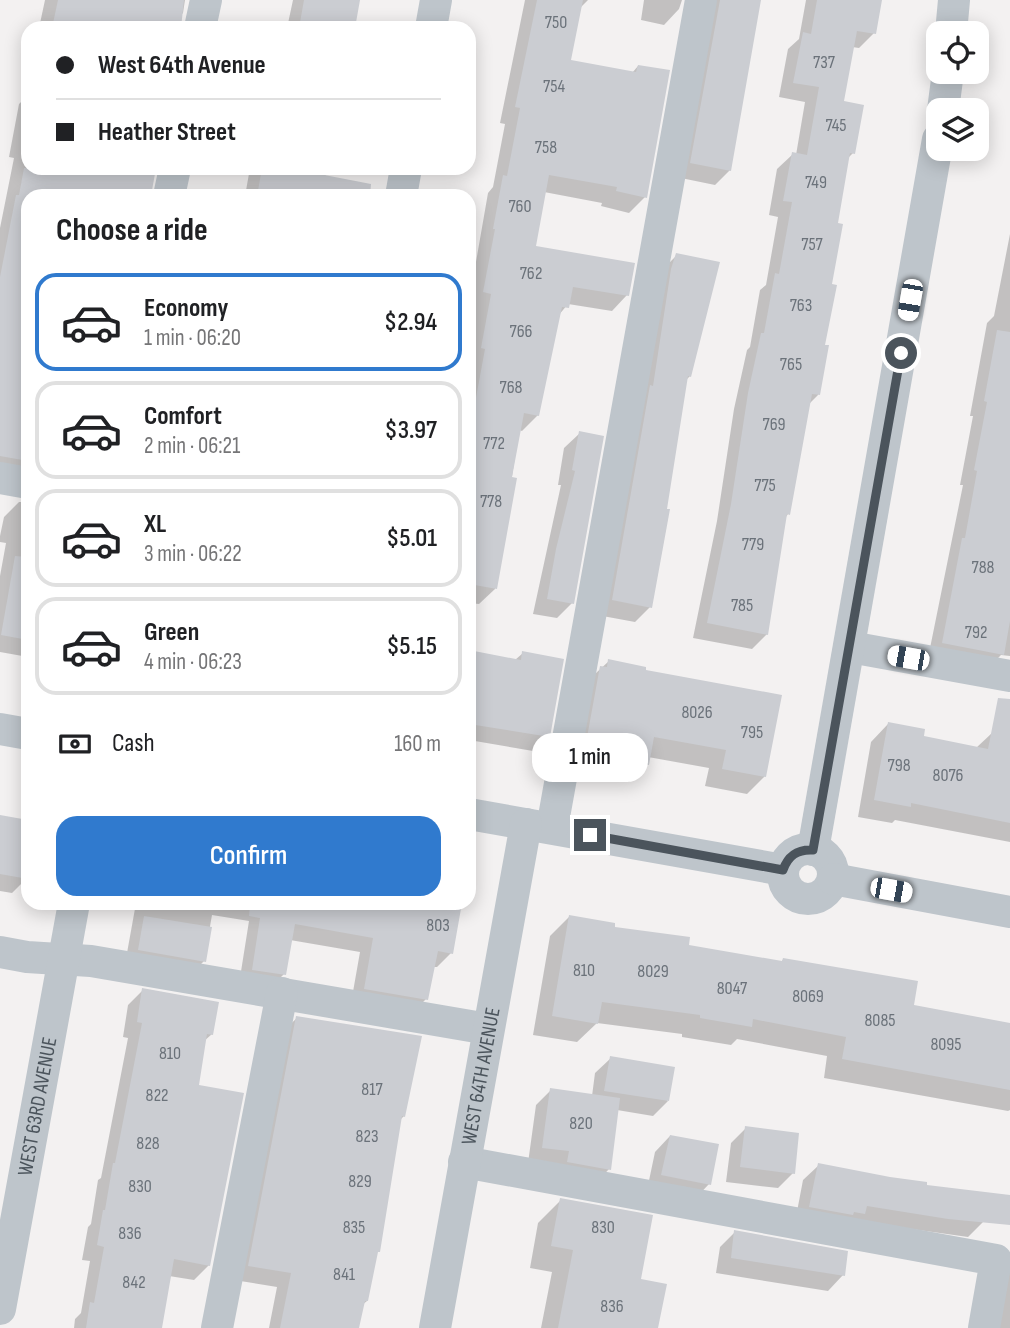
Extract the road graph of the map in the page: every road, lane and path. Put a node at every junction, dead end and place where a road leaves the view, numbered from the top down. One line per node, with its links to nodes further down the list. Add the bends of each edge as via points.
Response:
1 (205, 0): 5 (street)
2 (436, 0): 6 (street)
3 (701, 0): 16 (street, WEST 64TH AVENUE)
4 (954, 0): 7 (street)
5 (201, 21)
6 (432, 21)
7 (952, 21)
8 (934, 161): 11 (street)
9 (0, 478): 10 (street)
10 (21, 482)
11 (850, 647): 12 (street); 17 (street)
12 (1010, 676)
13 (0, 729): 14 (street)
14 (21, 733)
15 (476, 815): 16 (street)
16 (539, 826): 18 (street); 25 (street, WEST 64TH AVENUE)
17 (813, 850): 18 (street, via 791,856); 19 (street, via 831,864)
18 (783, 870): 19 (street, via 786,887 808,900 823,894)
19 (832, 879): 21 (street)
20 (73, 910): 23 (street, WEST 63RD AVENUE)
21 (1010, 912)
22 (0, 952): 23 (street)
23 (64, 960): 24 (street); 27 (street, WEST 63RD AVENUE)
24 (282, 993): 25 (street); 28 (street)
25 (488, 1029): 26 (street, WEST 64TH AVENUE)
26 (464, 1162): 29 (street, WEST 64TH AVENUE); 30 (street, via 996,1260)
27 (0, 1309)
28 (217, 1328)
29 (435, 1328)
30 (984, 1328)

